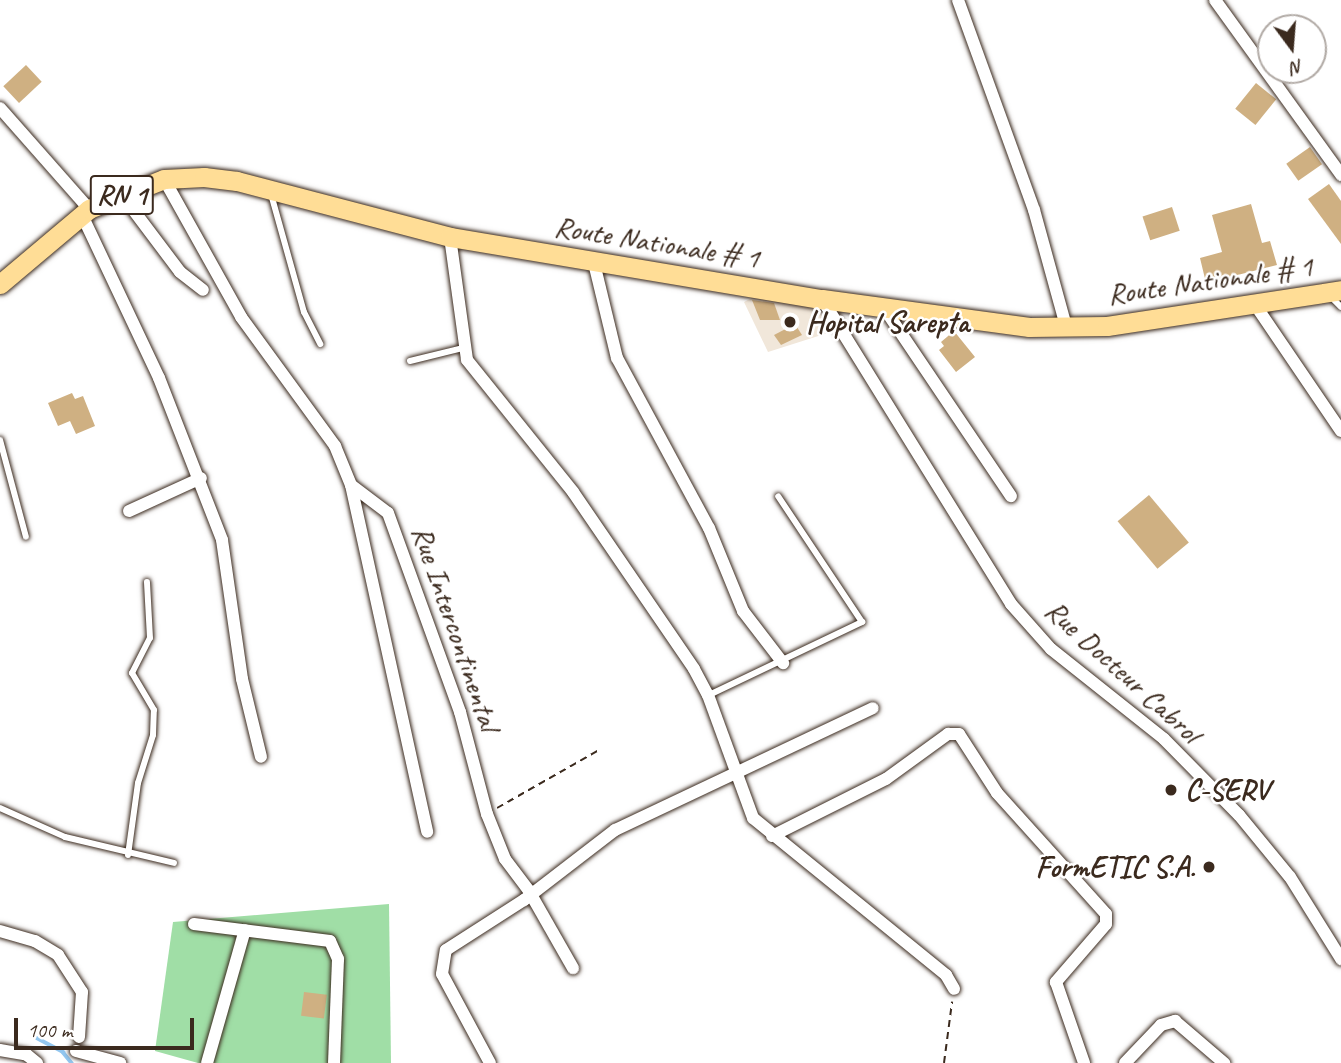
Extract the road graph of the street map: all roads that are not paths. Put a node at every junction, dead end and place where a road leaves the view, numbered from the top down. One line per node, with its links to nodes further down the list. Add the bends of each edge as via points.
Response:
1 (958, 0): 17 (street, via 1034,210)
2 (1215, 0): 4 (street)
3 (0, 108): 8 (street)
4 (1341, 175)
5 (164, 179): 6 (main road, Route Nationale # 1 / RN 1, via 204,177); 7 (main road, Route Nationale # 1 / RN 1); 24 (street, via 241,317 335,446)
6 (270, 189): 9 (main road, Route Nationale # 1 / RN 1); 18 (lane, via 300,301)
7 (122, 195): 8 (main road, Route Nationale # 1 / RN 1); 12 (street, via 180,272)
8 (86, 212): 11 (main road, Route Nationale # 1 / RN 1); 23 (street)
9 (450, 237): 10 (main road, Route Nationale # 1 / RN 1); 19 (street)
10 (594, 263): 14 (main road, Route Nationale # 1 / RN 1); 30 (street, via 617,358 709,528 743,611)
11 (0, 284)
12 (203, 290)
13 (1336, 297): 15 (main road, Route Nationale # 1 / RN 1)
14 (822, 299): 16 (main road, Route Nationale # 1 / RN 1); 44 (street, Rue Docteur Cabrol, via 1011,604 1051,649 1164,739 1239,815 1290,877)
15 (1256, 306): 17 (main road, Route Nationale # 1 / RN 1, via 1107,326); 21 (street)
16 (884, 308): 17 (main road, Route Nationale # 1 / RN 1, via 1029,327); 26 (street)
17 (1066, 326)
18 (320, 344)
19 (463, 348): 20 (lane); 31 (street, via 481,382 573,492)
20 (410, 361)
21 (1341, 430)
22 (0, 440): 28 (lane)
23 (201, 478): 27 (street); 33 (street, via 222,540 242,679)
24 (351, 485): 36 (street); 40 (street, Rue Intercontinental, via 388,513 403,547 460,712 487,814 505,859)
25 (778, 496): 30 (lane, via 863,616 859,626)
26 (1011, 496)
27 (129, 511)
28 (26, 537)
29 (147, 582): 38 (lane, via 150,638 132,673 154,710 153,736 138,783)
30 (783, 663): 31 (lane)
31 (708, 695): 34 (street)
32 (873, 708): 34 (street)
33 (261, 757)
34 (733, 771): 37 (street, via 753,818); 40 (street, via 644,820 615,830)
35 (0, 808): 38 (lane, via 65,837)
36 (427, 832)
37 (772, 836): 46 (street, via 946,975); 55 (street, via 886,779 948,734 958,734 996,793 1106,914 1106,924 1056,982)
38 (128, 855): 39 (lane)
39 (174, 863)
40 (527, 895): 45 (street, Rue Intercontinental); 54 (street, via 446,950 442,974)
41 (194, 924): 42 (street)
42 (245, 930): 52 (street); 53 (street, via 330,941 336,947)
43 (0, 931): 47 (street, via 35,941 58,955 82,992)
44 (1341, 959)
45 (573, 968)
46 (954, 989)
47 (79, 1037)
48 (0, 1050): 50 (street, via 27,1055)
49 (76, 1051): 51 (street)
50 (37, 1063)
51 (120, 1063)
52 (207, 1063)
53 (334, 1063)
54 (490, 1063)
55 (1084, 1063)
56 (1125, 1063): 57 (street, via 1161,1025 1175,1021)
57 (1224, 1063)

